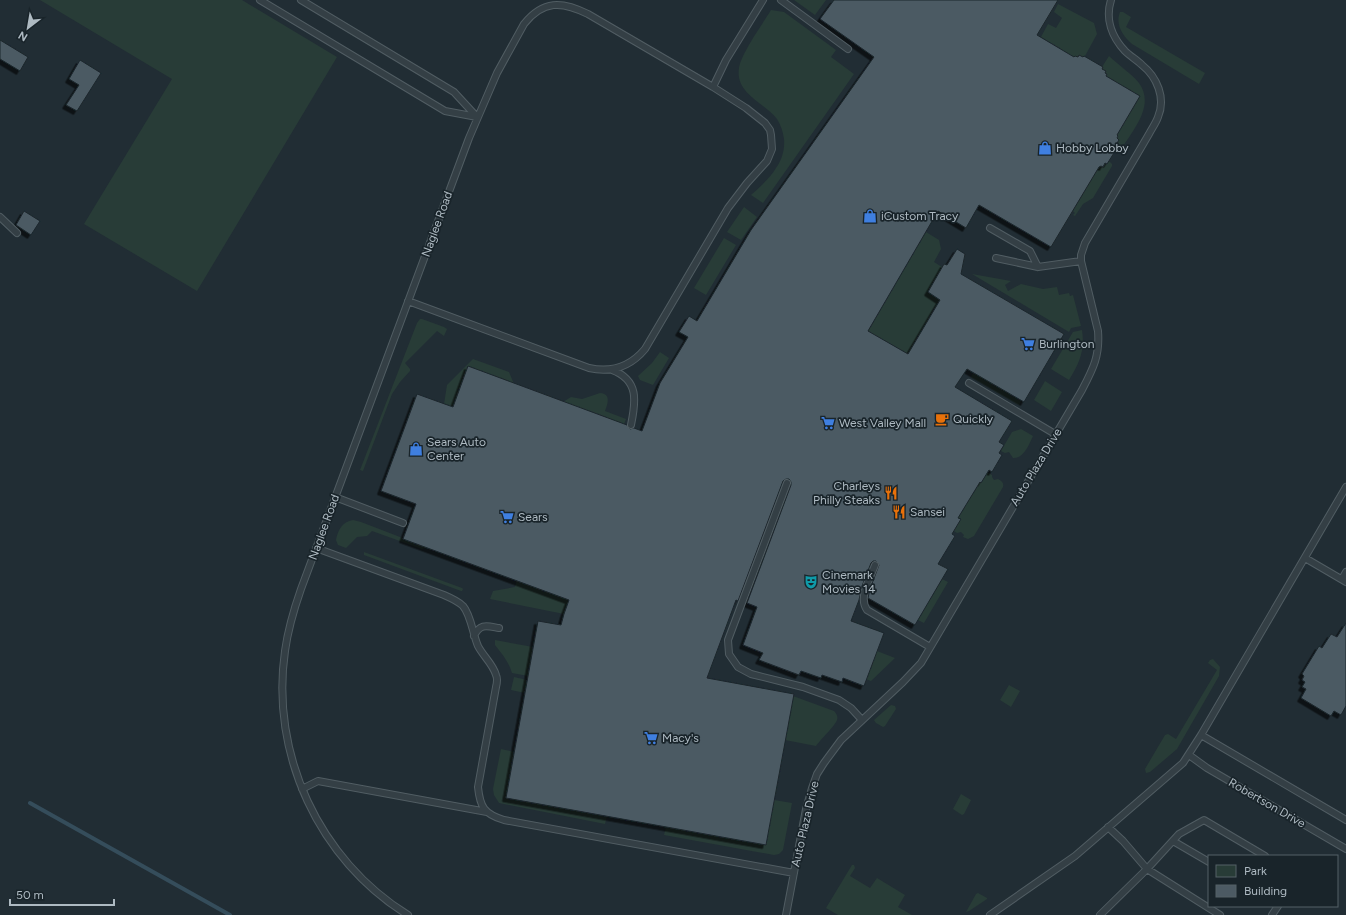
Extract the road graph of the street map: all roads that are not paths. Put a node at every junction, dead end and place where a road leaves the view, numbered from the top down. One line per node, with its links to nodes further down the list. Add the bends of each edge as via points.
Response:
1 (260, 0): 8 (lane, via 445,111)
2 (301, 0): 8 (lane, via 454,92)
3 (764, 0): 7 (lane)
4 (781, 0): 6 (lane)
5 (1111, 0): 13 (lane, Auto Plaza Drive, via 1109,21 1112,32 1120,45 1152,74 1157,83 1161,106 1149,134 1085,243)
6 (848, 49)
7 (712, 87): 8 (lane, Naglee Road, via 588,14 568,5 557,4 537,11 524,24); 16 (lane, Naglee Road, via 765,123 771,135 770,155 728,208 645,349 631,362)
8 (477, 117): 15 (lane, Naglee Road)
9 (0, 217): 11 (lane)
10 (990, 228): 14 (lane, via 1030,251)
11 (17, 233)
12 (996, 258): 14 (lane)
13 (1081, 261): 14 (lane); 19 (lane, Auto Plaza Drive, via 1098,331 1098,356 1089,377)
14 (1038, 267)
15 (408, 301): 16 (lane, via 589,368); 22 (lane, Naglee Road)
16 (612, 370): 18 (lane, via 621,373 634,393 635,406)
17 (969, 383): 19 (lane)
18 (631, 425)
19 (1055, 434): 31 (lane, Auto Plaza Drive)
20 (787, 483): 32 (lane, via 728,640 729,654 738,667 751,674 803,687 839,700)
21 (1346, 487): 25 (lane)
22 (335, 497): 23 (lane); 24 (lane, Naglee Road)
23 (404, 523)
24 (316, 548): 30 (lane, via 451,598 463,607); 35 (lane, Naglee Road, via 290,622 283,671 282,700 287,737)
25 (1305, 558): 28 (lane); 33 (lane)
26 (874, 565): 31 (lane, via 864,595 864,606)
27 (1346, 572): 28 (lane)
28 (1344, 581)
29 (499, 628): 30 (lane, via 481,627)
30 (474, 636): 36 (lane, via 494,670 497,681 478,787 479,801)
31 (930, 647): 32 (lane, Auto Plaza Drive, via 916,669)
32 (862, 720): 44 (lane, Auto Plaza Drive, via 836,745 817,774 806,809)
33 (1201, 735): 34 (lane); 37 (lane, Robertson Drive)
34 (1189, 755): 38 (lane); 40 (lane, Robertson Drive)
35 (302, 789): 36 (lane, via 318,781); 45 (lane, Naglee Road, via 317,820 346,862 382,897)
36 (487, 812): 44 (lane, via 504,820)
37 (1346, 820)
38 (1108, 827): 43 (lane); 47 (lane, via 1075,856)
39 (1173, 841): 41 (lane, via 1179,834 1204,820); 42 (lane); 43 (lane)
40 (1346, 849)
41 (1263, 855)
42 (1208, 861)
43 (1146, 869): 48 (lane); 49 (lane)
44 (794, 873): 46 (lane, Auto Plaza Drive)
45 (408, 915)
46 (786, 915)
47 (990, 915)
48 (1100, 915)
49 (1220, 915)

